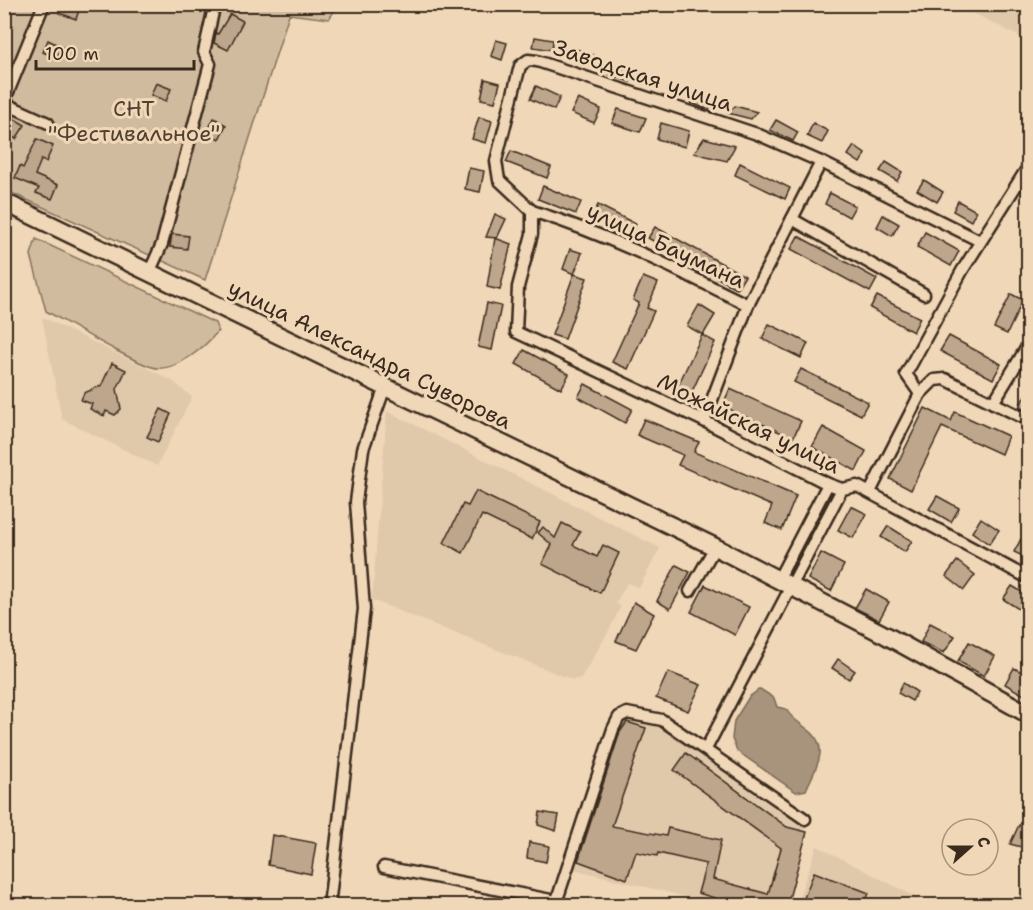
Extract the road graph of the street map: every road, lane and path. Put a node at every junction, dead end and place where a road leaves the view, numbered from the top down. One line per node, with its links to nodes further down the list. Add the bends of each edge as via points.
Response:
1 (44, 4): 3 (street)
2 (213, 12): 11 (street, via 204,52 210,64 162,244)
3 (4, 102): 4 (street)
4 (48, 123)
5 (821, 162): 8 (street, Заводская улица, via 757,134 528,60 520,66 496,161 499,180); 9 (street); 10 (street, Заводская улица)
6 (1029, 167): 10 (street)
7 (4, 202): 11 (main road, улица Александра Суворова)
8 (532, 211): 13 (street, улица Баумана, via 633,248); 19 (street, Можайская улица, via 532,234 518,287 516,332)
9 (792, 219): 12 (street); 13 (street)
10 (980, 241): 16 (street, via 906,374)
11 (149, 273): 15 (main road, улица Александра Суворова)
12 (924, 294)
13 (748, 305): 19 (street)
14 (1029, 345): 17 (street)
15 (385, 387): 23 (main road, улица Александра Суворова); 32 (street, via 363,449 356,502 364,609)
16 (920, 394): 17 (street, via 934,380 945,379); 22 (street)
17 (993, 403): 18 (street)
18 (1029, 420)
19 (704, 421): 20 (street, Можайская улица)
20 (828, 484): 21 (street, Можайская улица); 25 (street)
21 (842, 489): 22 (street, Можайская улица, via 857,486); 25 (street)
22 (870, 492): 24 (street, Можайская улица)
23 (715, 547): 25 (main road, улица Александра Суворова); 26 (street)
24 (1029, 578)
25 (785, 583): 27 (main road, улица Александра Суворова); 28 (street)
26 (690, 591)
27 (1029, 714)
28 (706, 750): 29 (street); 31 (street, via 662,720 627,713 619,717)
29 (805, 819)
30 (384, 867): 31 (street)
31 (555, 903)
32 (329, 906)

